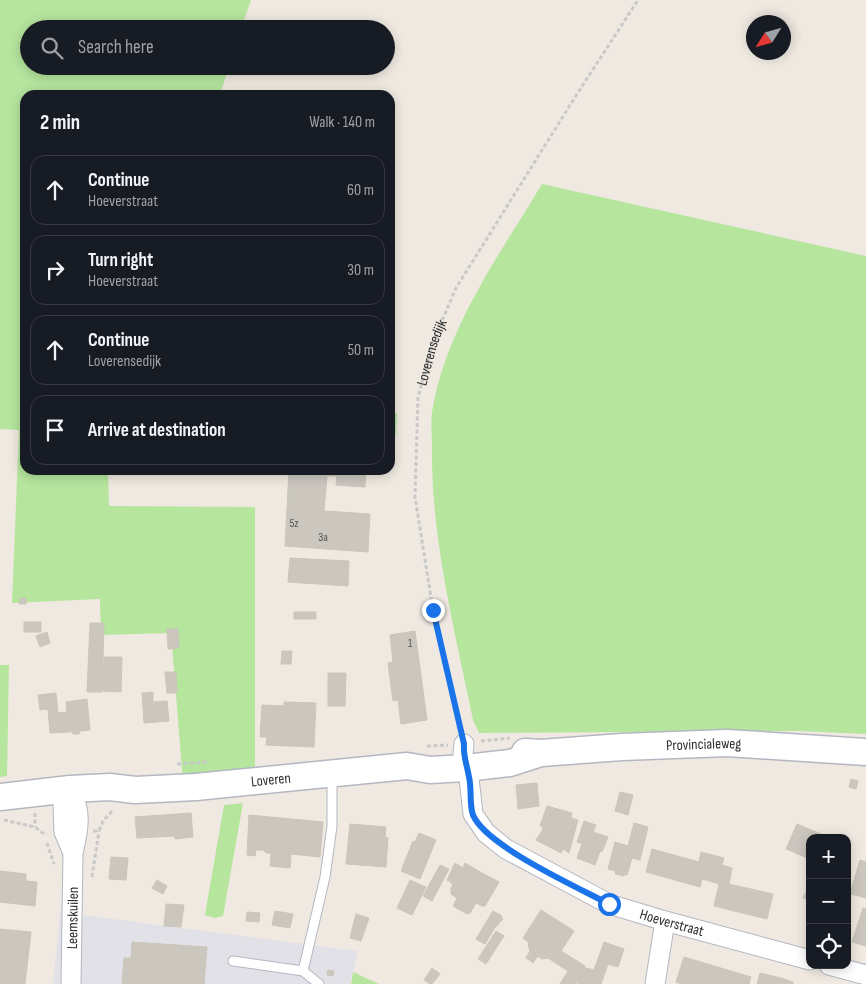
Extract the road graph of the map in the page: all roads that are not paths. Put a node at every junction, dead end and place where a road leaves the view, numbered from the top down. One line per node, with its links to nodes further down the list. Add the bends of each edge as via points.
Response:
1 (866, 752): 2 (street, Provincialeweg, via 727,744 622,747 541,753 510,764)
2 (464, 755): 3 (street, Loveren, via 430,770 407,766); 7 (street, Hoeverstraat, via 472,814 486,833 506,848 609,904)
3 (332, 774): 5 (street, Loveren, via 196,787 135,790 110,787); 11 (lane, via 332,826 327,860)
4 (0, 798): 5 (street, Loveren)
5 (70, 799): 6 (street, Loveren); 13 (street, Leemskuilen, via 64,832 73,853)
6 (0, 808)
7 (665, 921): 8 (street, Hoeverstraat); 15 (street)
8 (806, 959)
9 (233, 961): 11 (lane)
10 (844, 969): 12 (street)
11 (303, 971): 14 (lane)
12 (866, 975)
13 (71, 984)
14 (319, 984)
15 (655, 984)

